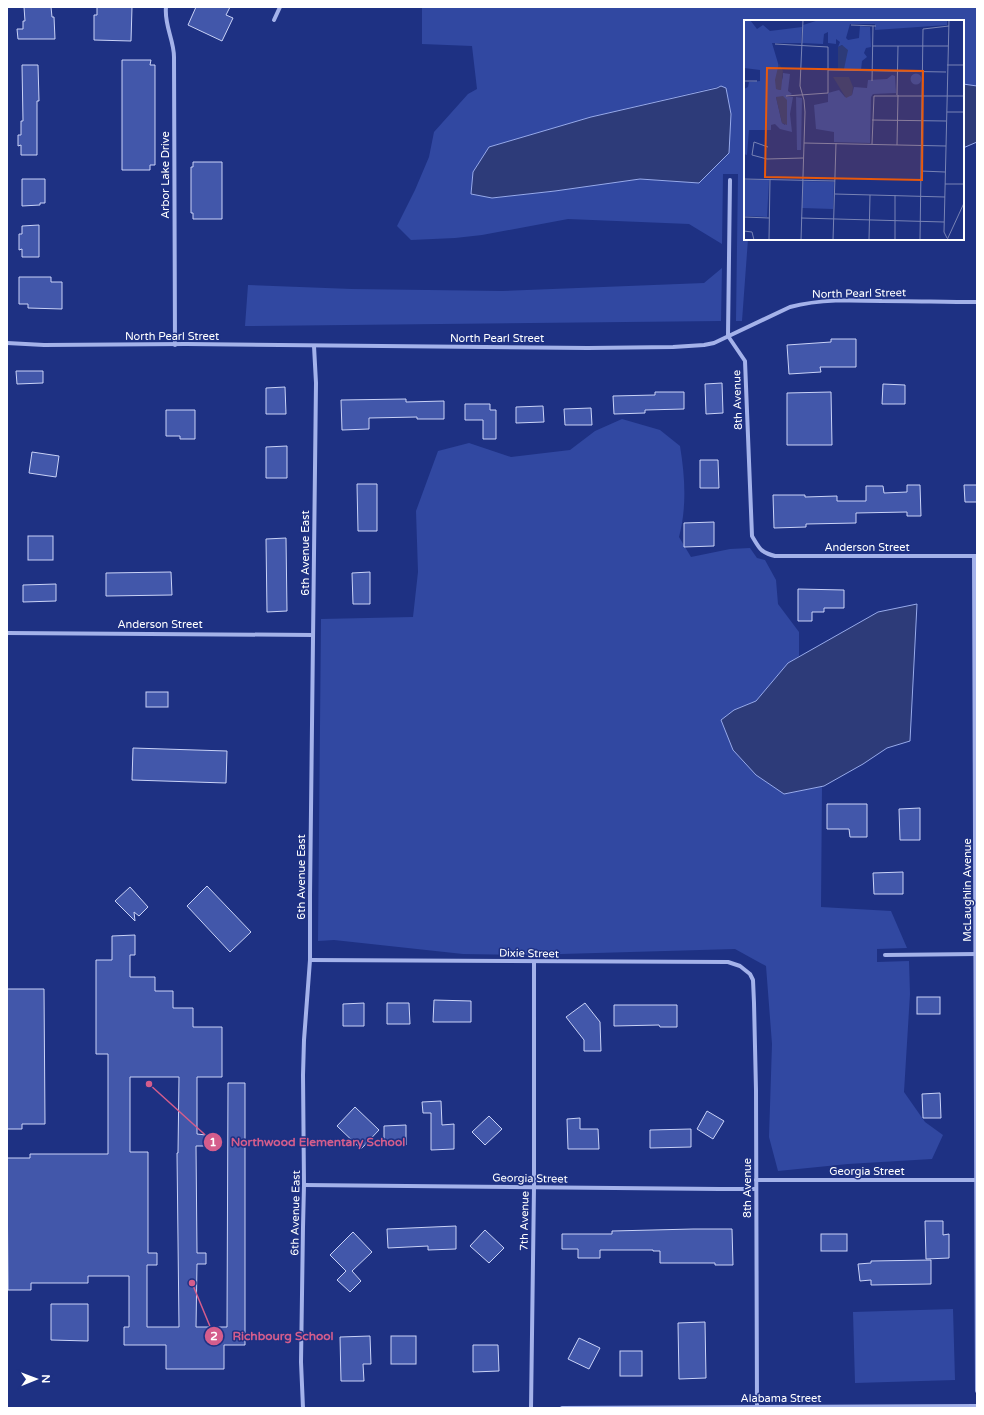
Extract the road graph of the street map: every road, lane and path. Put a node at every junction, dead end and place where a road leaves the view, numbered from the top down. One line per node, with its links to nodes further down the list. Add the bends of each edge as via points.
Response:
1 (166, 7): 8 (street, Arbor Lake Drive, via 167,27 174,48)
2 (280, 7): 3 (street)
3 (274, 20)
4 (730, 180): 6 (street)
5 (977, 302): 6 (street, North Pearl Street, via 822,301 790,307)
6 (728, 336): 9 (street, North Pearl Street, via 704,345 665,347); 10 (street, 8th Avenue, via 745,361 750,525 752,536)
7 (7, 343): 8 (street, North Pearl Street)
8 (175, 344): 9 (street, North Pearl Street)
9 (314, 346): 13 (street, 6th Avenue East, via 316,383)
10 (760, 549): 11 (street, Anderson Street, via 775,556)
11 (975, 556): 14 (street, McLaughlin Avenue)
12 (7, 633): 13 (street, Anderson Street)
13 (313, 635): 16 (street, 6th Avenue East)
14 (977, 954): 15 (street); 20 (street, McLaughlin Avenue)
15 (885, 955)
16 (310, 960): 17 (street, Dixie Street); 21 (street, 6th Avenue East, via 304,1040)
17 (534, 962): 18 (street, Dixie Street, via 728,962); 22 (street, 7th Avenue)
18 (746, 971): 19 (street, 8th Avenue, via 753,980)
19 (756, 1180): 20 (street, Georgia Street); 23 (street, 8th Avenue)
20 (977, 1180): 24 (street, McLaughlin Avenue)
21 (304, 1185): 22 (street, Georgia Street); 26 (street, 6th Avenue East, via 301,1362)
22 (534, 1187): 23 (street, Georgia Street); 27 (street, 7th Avenue)
23 (756, 1189): 29 (street, 8th Avenue)
24 (977, 1391)
25 (977, 1406): 29 (street, Alabama Street)
26 (303, 1408)
27 (531, 1408)
28 (562, 1408): 29 (street, Alabama Street)
29 (757, 1408)

